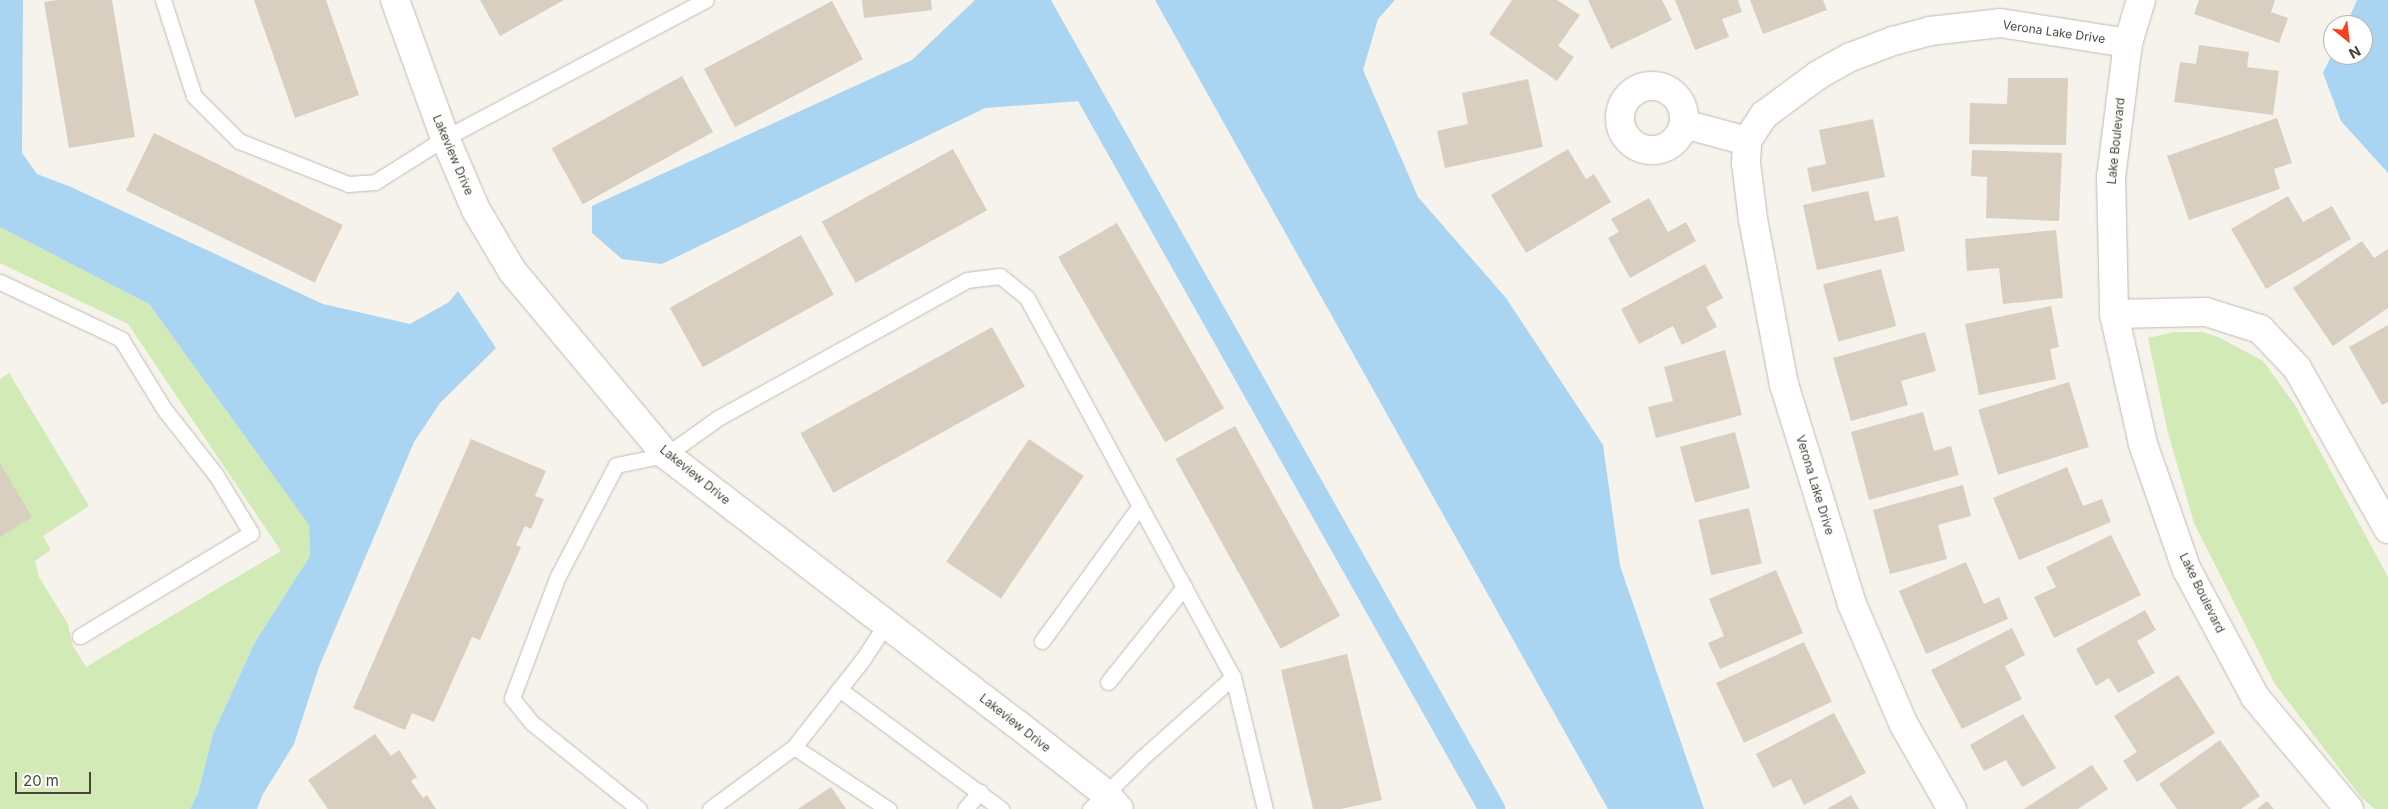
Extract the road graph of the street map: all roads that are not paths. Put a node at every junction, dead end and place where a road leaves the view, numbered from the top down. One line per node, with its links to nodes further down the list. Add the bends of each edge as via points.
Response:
1 (162, 0): 7 (lane, via 194,96 239,141 348,184 375,182)
2 (395, 0): 7 (street, Lakeview Drive)
3 (706, 0): 7 (lane)
4 (2141, 0): 5 (street, Lake Boulevard)
5 (2128, 43): 8 (street, Verona Lake Drive, via 2000,23 1930,31 1851,57 1818,75 1764,115); 10 (street, Lake Boulevard, via 2110,177)
6 (1684, 124): 8 (street)
7 (445, 138): 11 (street, Lakeview Drive, via 476,210 513,272)
8 (1747, 141): 30 (street, Verona Lake Drive, via 1746,163 1753,219 1784,385 1852,604 1904,725)
9 (0, 282): 16 (lane, via 121,339 164,409 216,475 251,533)
10 (2114, 314): 13 (street, via 2206,312 2260,329 2297,368); 31 (street, Lake Boulevard, via 2143,444 2188,570 2255,697)
11 (666, 455): 12 (lane, via 718,418 967,280 1000,276 1027,298); 15 (street, Lakeview Drive); 24 (lane, via 616,465 556,578 512,698 532,723)
12 (1140, 507): 14 (lane); 17 (lane)
13 (2388, 529)
14 (1184, 586): 18 (lane); 19 (lane)
15 (886, 624): 20 (lane); 23 (street, Lakeview Drive)
16 (80, 636)
17 (1042, 641)
18 (1233, 677): 23 (lane); 29 (lane)
19 (1108, 682)
20 (839, 689): 21 (lane); 22 (lane)
21 (794, 747): 25 (lane); 26 (lane)
22 (980, 792): 27 (lane); 28 (lane)
23 (1104, 804)
24 (640, 809)
25 (710, 809)
26 (888, 809)
27 (965, 809)
28 (1001, 809)
29 (1265, 809)
30 (1952, 809)
31 (2349, 809)

